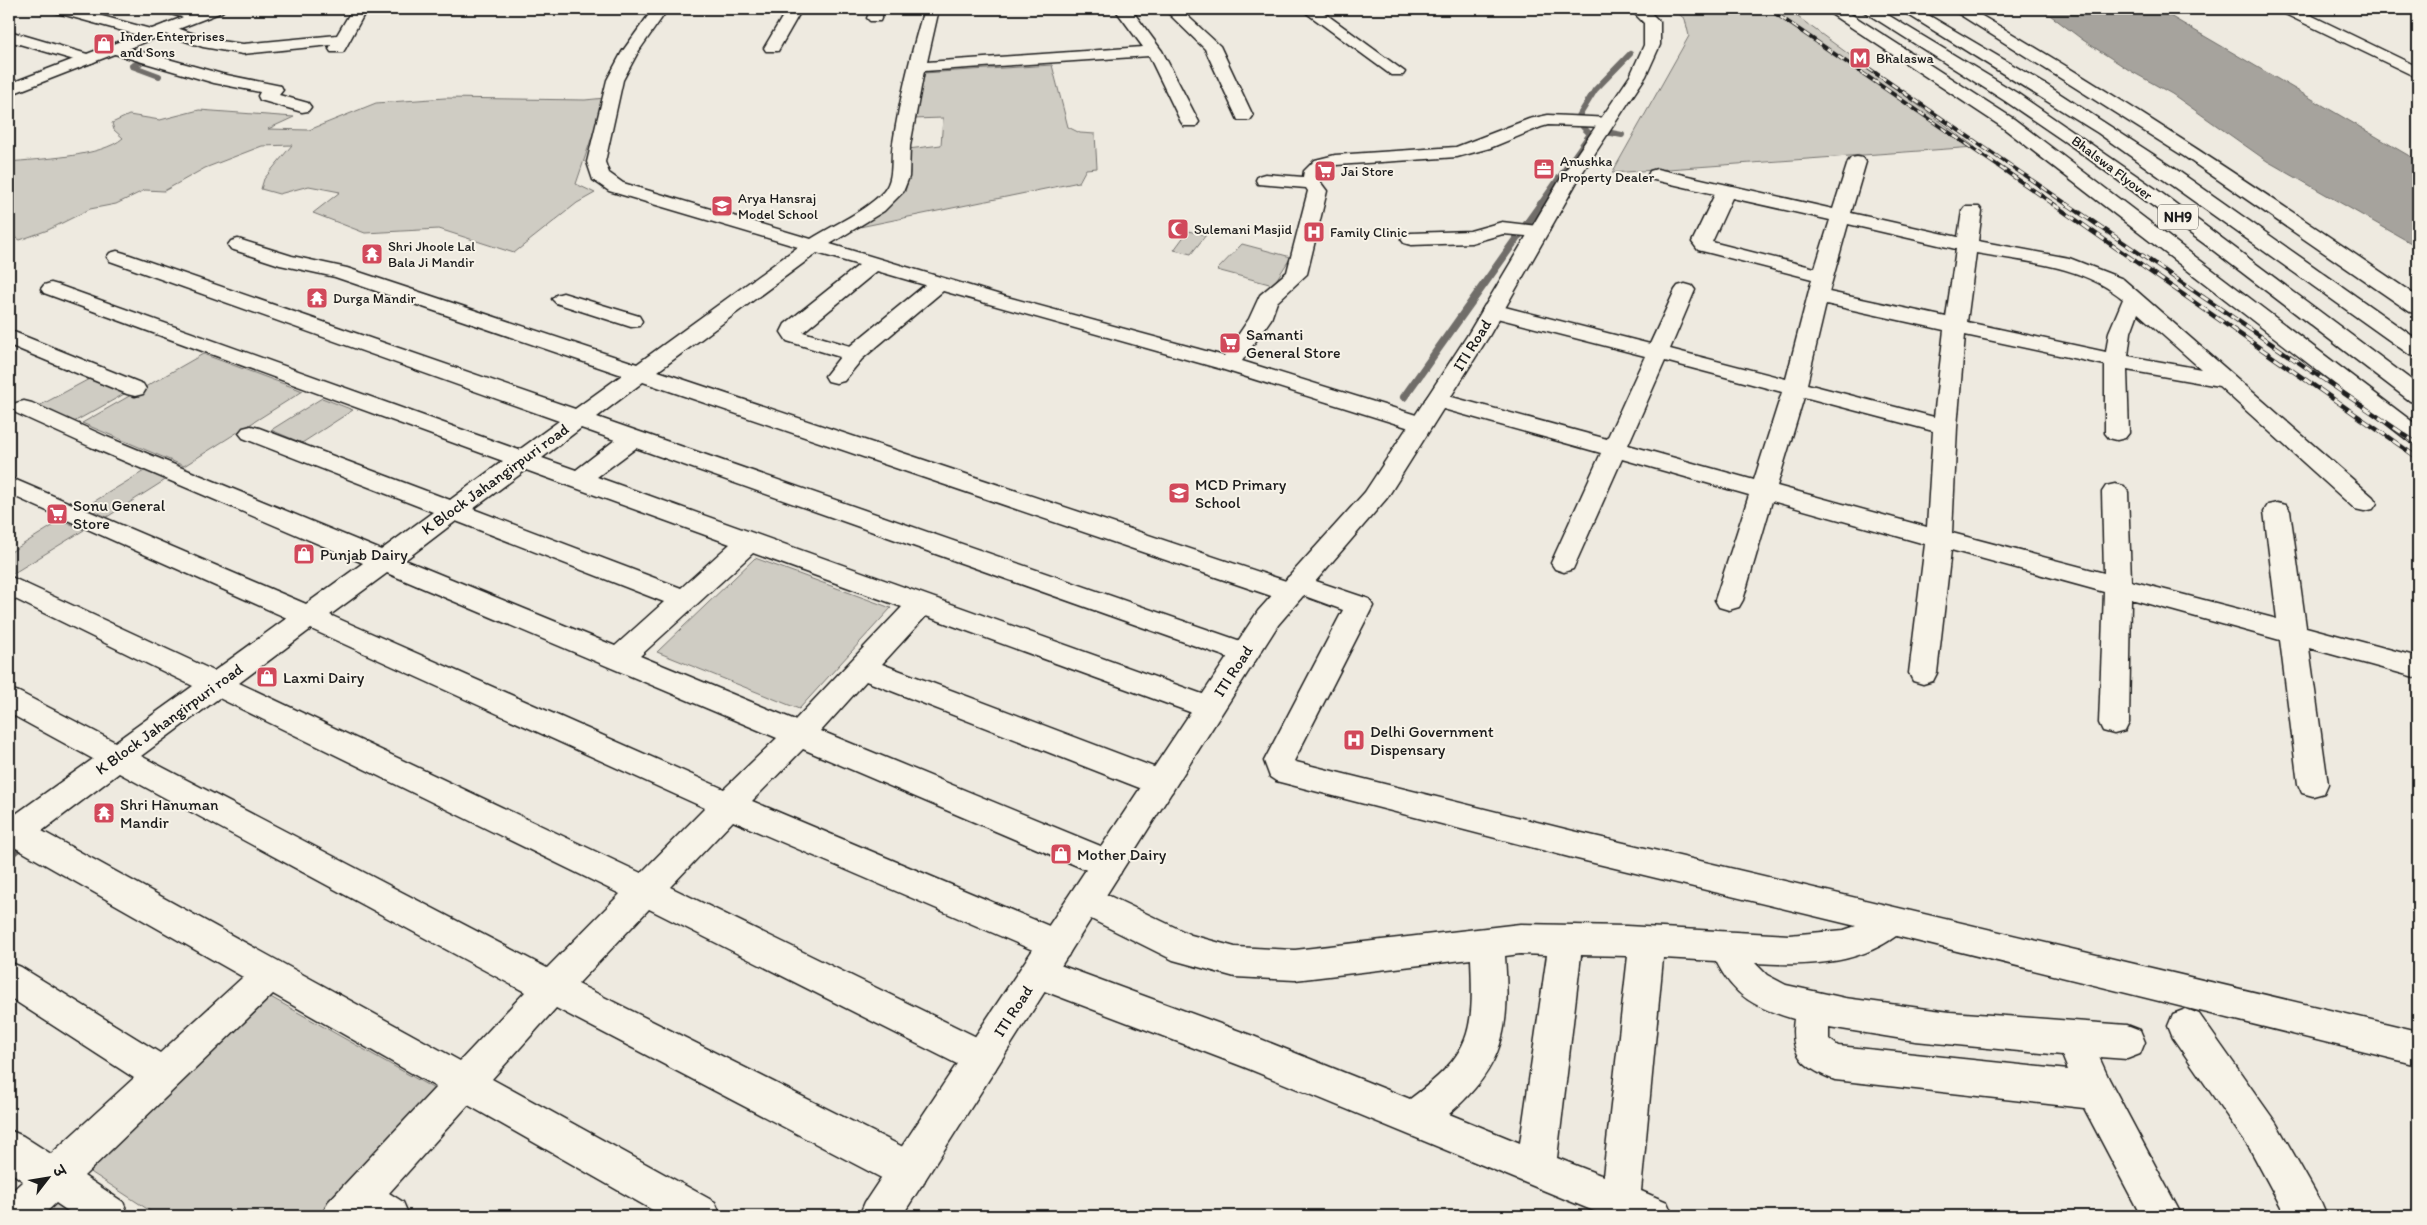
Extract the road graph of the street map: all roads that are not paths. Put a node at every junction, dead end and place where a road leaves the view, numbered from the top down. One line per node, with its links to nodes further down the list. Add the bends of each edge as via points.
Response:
1 (59, 9): 19 (main road)
2 (168, 9): 17 (main road)
3 (217, 9): 17 (main road)
4 (660, 9): 47 (main road, via 615,80 596,162 600,176 616,187)
5 (794, 9): 23 (main road)
6 (931, 9): 28 (main road, K Block Jahangirpuri road)
7 (1123, 9): 25 (main road)
8 (1171, 9): 33 (main road, via 1212,46)
9 (1309, 9): 29 (main road)
10 (1638, 9): 35 (main road, ITI Road, via 1652,22 1652,45 1638,76)
11 (1833, 9): 81 (main road, via 2008,123)
12 (1868, 9): 73 (main road, Bhalswa Flyover / NH9, via 1932,45 2081,143)
13 (1907, 9): 63 (main road, Bhalswa Flyover / NH9, via 1965,41 2120,140)
14 (1959, 9): 58 (main road, via 2128,111 2274,207)
15 (2286, 9): 30 (main road)
16 (2319, 9): 26 (main road)
17 (197, 16): 19 (main road)
18 (355, 16): 21 (main road, via 339,44 243,48)
19 (159, 32): 21 (main road); 24 (main road)
20 (9, 36): 27 (main road)
21 (196, 40): 22 (main road)
22 (176, 48)
23 (772, 48)
24 (114, 49): 27 (main road); 32 (main road, via 220,79 275,90 266,96)
25 (1154, 51): 28 (main road); 34 (main road)
26 (2418, 56)
27 (88, 59): 31 (main road)
28 (918, 67): 47 (main road, K Block Jahangirpuri road, via 906,113 900,177 894,192 877,207)
29 (1397, 72)
30 (2418, 73)
31 (9, 90)
32 (302, 107)
33 (1244, 116)
34 (1190, 122)
35 (1602, 128): 39 (main road, via 1548,120 1535,122 1457,152 1335,160 1321,164 1313,171); 43 (main road, ITI Road)
36 (1857, 162): 42 (main road)
37 (1657, 175): 40 (main road)
38 (1266, 180): 39 (main road)
39 (1312, 183): 57 (main road, via 1318,191 1297,274)
40 (1726, 191): 42 (main road); 52 (main road, via 1702,242 1705,246)
41 (1972, 211): 46 (main road)
42 (1842, 217): 46 (main road); 52 (main road)
43 (1539, 231): 44 (main road, via 1502,228 1471,237); 59 (main road, ITI Road)
44 (1412, 239)
45 (238, 245): 68 (main road, via 287,261 340,272)
46 (1966, 245): 55 (main road, via 2070,265 2116,283); 61 (main road)
47 (813, 246): 49 (main road); 68 (main road, K Block Jahangirpuri road)
48 (117, 257): 76 (main road)
49 (874, 264): 51 (main road); 65 (main road, via 792,332 795,336)
50 (1266, 278): 57 (main road)
51 (940, 283): 65 (main road); 67 (main road)
52 (1821, 286): 61 (main road); 71 (main road)
53 (51, 289): 84 (main road)
54 (1685, 290): 64 (main road)
55 (2134, 298): 66 (main road, via 2120,332); 70 (main road)
56 (563, 299): 60 (main road)
57 (1267, 299): 67 (main road, via 1260,319)
58 (2418, 308)
59 (1493, 310): 64 (main road); 74 (main road, ITI Road)
60 (631, 320)
61 (1955, 327): 66 (main road); 78 (main road)
62 (9, 337): 72 (main road)
63 (2418, 350)
64 (1658, 353): 71 (main road); 83 (main road)
65 (854, 354): 69 (main road)
66 (2116, 361): 70 (main road); 80 (main road)
67 (1229, 364): 77 (main road)
68 (639, 373): 76 (main road, K Block Jahangirpuri road); 98 (main road)
69 (836, 376)
70 (2228, 381): 89 (main road)
71 (1795, 388): 78 (main road); 87 (main road)
72 (135, 389)
73 (2418, 396)
74 (1437, 400): 77 (main road, ITI Road); 83 (main road)
75 (24, 408): 94 (main road, via 90,439)
76 (577, 419): 82 (main road); 84 (main road, K Block Jahangirpuri road)
77 (1421, 424): 98 (main road, ITI Road, via 1374,498)
78 (1945, 427): 92 (main road)
79 (251, 433): 90 (main road)
80 (2117, 433)
81 (2418, 437)
82 (633, 438): 85 (main road); 104 (main road)
83 (1616, 449): 87 (main road); 95 (main road)
84 (522, 460): 85 (main road); 90 (main road, K Block Jahangirpuri road)
85 (578, 480): 93 (main road)
86 (9, 485): 102 (main road)
87 (1764, 490): 92 (main road); 100 (main road)
88 (2115, 492): 97 (main road)
89 (2364, 503)
90 (453, 510): 94 (main road, K Block Jahangirpuri road); 99 (main road)
91 (2277, 511): 103 (main road)
92 (1939, 539): 97 (main road); 108 (main road)
93 (749, 542): 99 (main road); 101 (main road)
94 (384, 561): 102 (main road, K Block Jahangirpuri road); 105 (main road)
95 (1564, 563)
96 (9, 585): 109 (main road)
97 (2118, 586): 103 (main road); 112 (main road)
98 (1294, 588): 104 (main road, ITI Road, via 1268,618); 122 (main road, via 1359,606 1279,761 1280,768 1287,772 1426,810)
99 (685, 600): 105 (main road)
100 (1729, 600)
101 (921, 604): 107 (main road); 111 (main road)
102 (309, 617): 109 (main road, K Block Jahangirpuri road); 117 (main road)
103 (2294, 634): 106 (main road); 116 (main road)
104 (1245, 653): 111 (main road, ITI Road)
105 (619, 659): 113 (main road)
106 (2418, 667)
107 (862, 668): 113 (main road); 115 (main road)
108 (1923, 673)
109 (217, 684): 114 (main road, K Block Jahangirpuri road); 120 (main road)
110 (9, 700): 114 (main road)
111 (1209, 708): 115 (main road, ITI Road)
112 (2114, 723)
113 (799, 735): 117 (main road); 119 (main road)
114 (118, 757): 118 (main road, K Block Jahangirpuri road); 130 (main road)
115 (1161, 783): 119 (main road, ITI Road)
116 (2312, 784)
117 (728, 805): 120 (main road); 127 (main road)
118 (11, 832): 128 (main road)
119 (1108, 864): 121 (main road, ITI Road)
120 (646, 891): 130 (main road); 136 (main road)
121 (1085, 900): 125 (main road, via 1185,949 1235,962 1295,965); 127 (main road, ITI Road)
122 (1892, 920): 126 (main road, via 1867,938 1844,945 1789,950); 135 (main road, via 2212,995)
123 (1566, 940): 124 (main road); 125 (main road, via 1520,939); 142 (main road)
124 (1647, 942): 126 (main road); 145 (main road)
125 (1487, 943): 140 (main road, via 1489,1002 1486,1035 1473,1064 1449,1093)
126 (1726, 947): 131 (main road, via 1740,971 1756,986 1780,999)
127 (1047, 959): 136 (main road, ITI Road); 140 (main road, via 1253,1052)
128 (270, 974): 137 (main road); 138 (main road)
129 (9, 978): 137 (main road)
130 (551, 988): 138 (main road); 143 (main road)
131 (1813, 1008): 133 (main road, via 1960,1031); 139 (main road, via 1809,1041 1822,1058 1835,1063)
132 (2186, 1026): 153 (main road, via 2263,1136)
133 (2072, 1038): 134 (main road); 139 (main road)
134 (2127, 1042)
135 (2418, 1048)
136 (982, 1058): 143 (main road, ITI Road)
137 (164, 1076): 144 (main road)
138 (464, 1083): 146 (main road); 149 (main road)
139 (2095, 1091): 152 (main road)
140 (1413, 1119): 142 (main road)
141 (9, 1149): 144 (main road)
142 (1536, 1169): 145 (main road)
143 (909, 1171): 150 (main road, ITI Road)
144 (55, 1180): 147 (main road); 148 (main road)
145 (1620, 1204): 151 (main road)
146 (363, 1210)
147 (14, 1216)
148 (109, 1216)
149 (701, 1216)
150 (880, 1216)
151 (1653, 1216)
152 (2162, 1216)
153 (2307, 1216)

